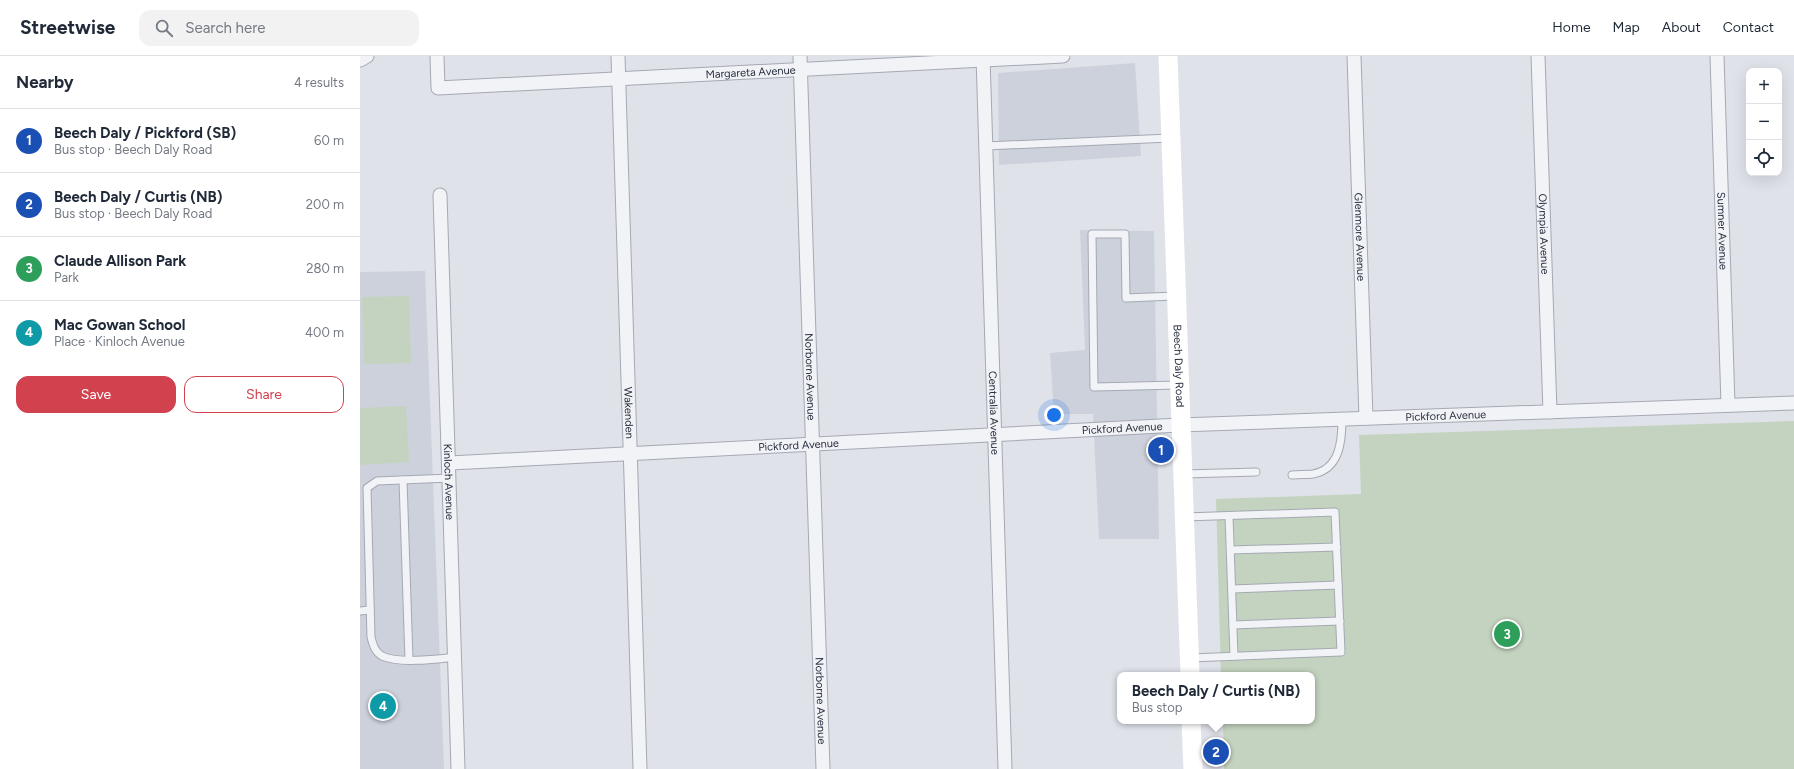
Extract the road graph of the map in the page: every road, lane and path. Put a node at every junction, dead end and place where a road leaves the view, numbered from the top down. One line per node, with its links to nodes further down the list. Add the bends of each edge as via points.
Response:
1 (368, 56): 10 (street)
2 (437, 56): 12 (street, Margareta Avenue, via 438,88)
3 (618, 56): 12 (street, Wakenden)
4 (1063, 56): 9 (street, Margareta Avenue)
5 (1168, 56): 13 (main road, Beech Daly Road)
6 (1354, 56): 21 (street, Glenmore Avenue)
7 (1538, 56): 20 (street, Olympia Avenue)
8 (1717, 56): 19 (street, Sumner Avenue)
9 (983, 58): 11 (street, Margareta Avenue); 14 (street, Centralia Avenue)
10 (360, 60)
11 (801, 63): 12 (street, Margareta Avenue); 25 (street, Norborne Avenue)
12 (618, 77): 26 (street, Wakenden)
13 (1170, 138): 14 (lane); 16 (main road, Beech Daly Road)
14 (986, 146): 24 (street, Centralia Avenue)
15 (440, 196): 27 (street, Kinloch Avenue)
16 (1175, 296): 17 (main road, Beech Daly Road); 17 (lane, via 1126,298 1125,234 1092,234 1094,387)
17 (1178, 384): 23 (main road, Beech Daly Road)
18 (1794, 403): 19 (street, Pickford Avenue)
19 (1728, 405): 20 (street, Pickford Avenue)
20 (1550, 412): 21 (street, Pickford Avenue)
21 (1366, 418): 22 (street, Pickford Avenue)
22 (1342, 419): 23 (street, Pickford Avenue); 30 (lane, via 1341,447 1336,458 1325,469 1314,474)
23 (1180, 425): 24 (street, Pickford Avenue); 29 (main road, Beech Daly Road)
24 (994, 433): 25 (street, Pickford Avenue); 51 (street, Centralia Avenue)
25 (813, 444): 26 (street, Pickford Avenue); 50 (street, Norborne Avenue)
26 (630, 454): 27 (street, Pickford Avenue); 49 (street, Wakenden)
27 (450, 463): 31 (street, Kinloch Avenue)
28 (1256, 472): 29 (lane)
29 (1182, 474): 34 (main road, Beech Daly Road)
30 (1292, 475)
31 (450, 478): 32 (lane); 44 (street, Kinloch Avenue)
32 (403, 480): 39 (lane, via 377,482 367,488); 45 (lane)
33 (1229, 516): 34 (lane); 35 (lane, via 1335,512); 36 (lane)
34 (1183, 517): 46 (main road, Beech Daly Road)
35 (1337, 547): 36 (lane); 37 (lane)
36 (1230, 550): 38 (lane)
37 (1338, 585): 38 (lane); 41 (lane)
38 (1232, 589): 42 (lane)
39 (370, 610): 40 (lane); 45 (lane, via 371,638 375,649 382,656)
40 (360, 611)
41 (1340, 621): 42 (lane); 43 (lane, via 1341,652)
42 (1233, 625): 43 (lane)
43 (1234, 656): 46 (lane)
44 (455, 657): 45 (lane); 48 (street, Kinloch Avenue)
45 (409, 660)
46 (1189, 666)
47 (1191, 724): 52 (main road)
48 (458, 769)
49 (640, 769)
50 (823, 769)
51 (1005, 769)
52 (1193, 769)

